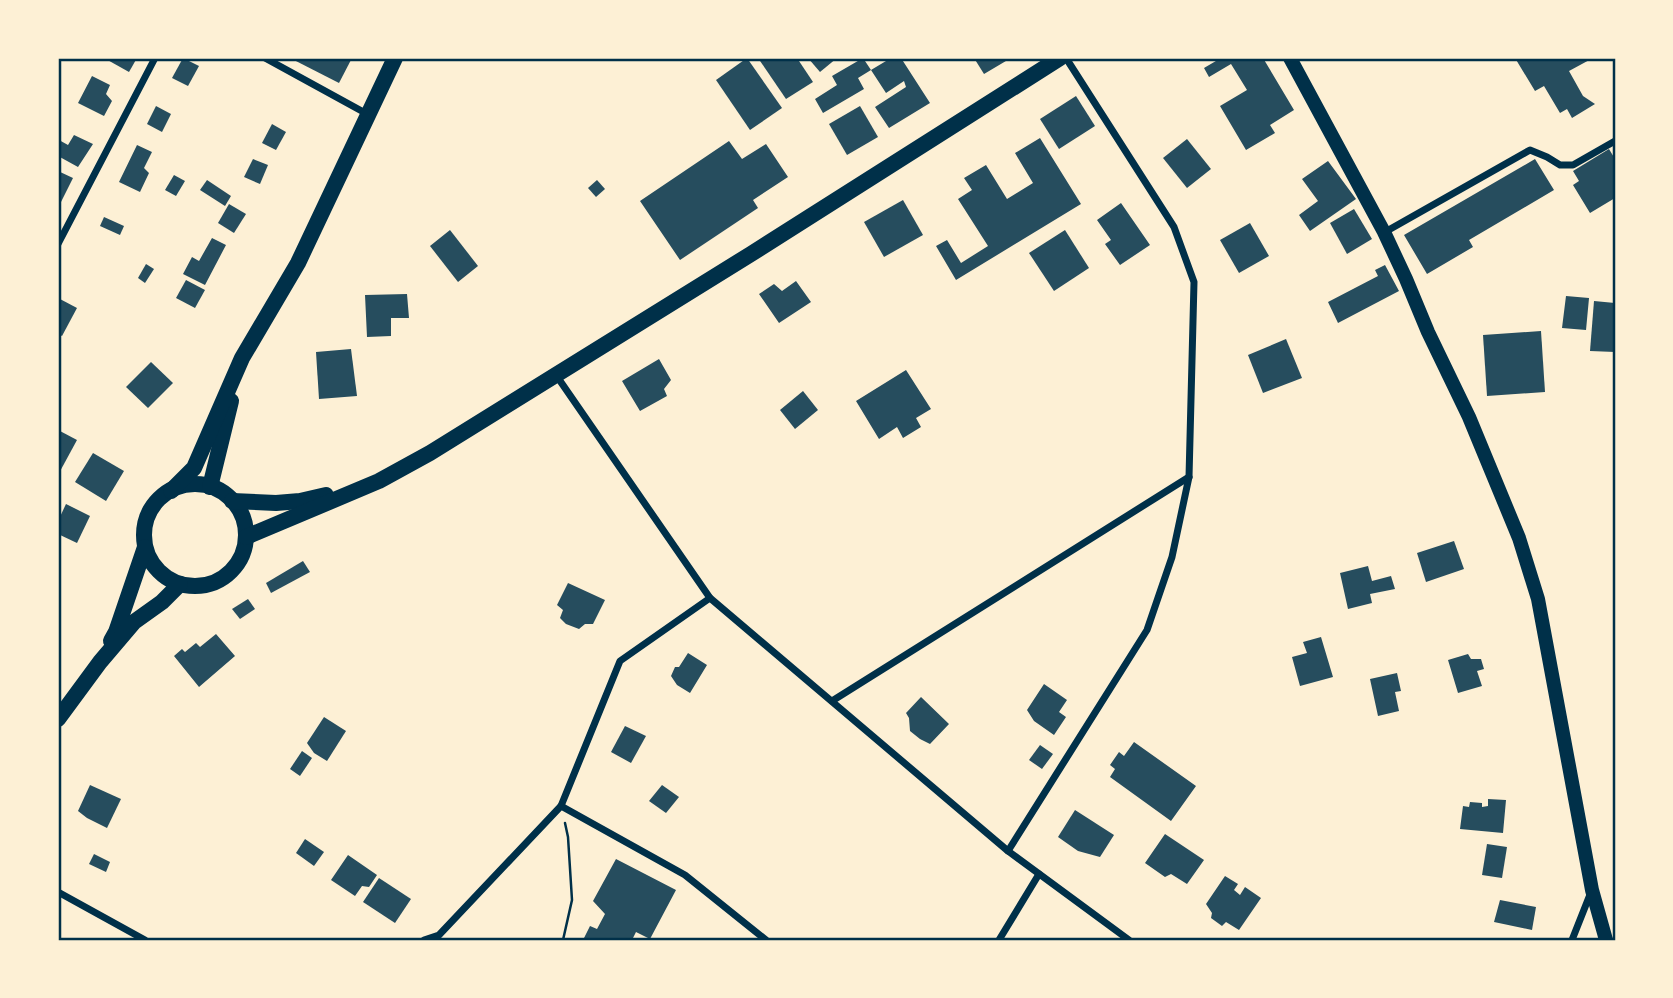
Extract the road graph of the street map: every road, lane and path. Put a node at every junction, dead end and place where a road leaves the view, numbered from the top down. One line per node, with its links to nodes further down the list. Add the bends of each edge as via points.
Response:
1 (155, 58): 10 (street)
2 (265, 58): 7 (street)
3 (395, 58): 7 (main road)
4 (1060, 58): 12 (main road)
5 (1066, 58): 13 (street, via 1174,228 1194,282)
6 (1290, 58): 9 (main road)
7 (369, 115): 11 (main road, via 298,263)
8 (1615, 141): 9 (street, via 1573,165 1560,165 1530,150)
9 (1384, 232): 28 (main road, via 1519,538 1538,599)
10 (58, 244)
11 (242, 358): 15 (main road); 16 (main road, via 194,468)
12 (556, 374): 14 (main road); 21 (street)
13 (1189, 477): 23 (street); 26 (street, via 1172,557 1147,630)
14 (379, 481): 17 (main road, via 300,501); 18 (main road)
15 (210, 487): 16 (main road, via 184,486); 17 (main road)
16 (171, 491): 19 (main road, via 160,498 146,520)
17 (232, 501): 18 (main road)
18 (246, 537): 20 (main road, via 238,563 229,573 206,585)
19 (145, 547): 20 (main road, via 157,570); 22 (main road, via 116,632)
20 (180, 584): 22 (main road, via 134,622)
21 (710, 598): 23 (street); 25 (street, via 620,661)
22 (100, 662): 24 (main road)
23 (832, 701): 26 (street)
24 (58, 719)
25 (561, 806): 31 (street, via 439,934); 32 (path, via 572,900); 33 (street, via 685,875)
26 (1008, 851): 27 (street)
27 (1039, 874): 34 (street); 35 (street)
28 (1592, 890): 36 (street); 37 (main road)
29 (58, 892): 30 (street)
30 (145, 940)
31 (424, 940)
32 (563, 940)
33 (766, 940)
34 (999, 940)
35 (1129, 940)
36 (1572, 940)
37 (1606, 940)

